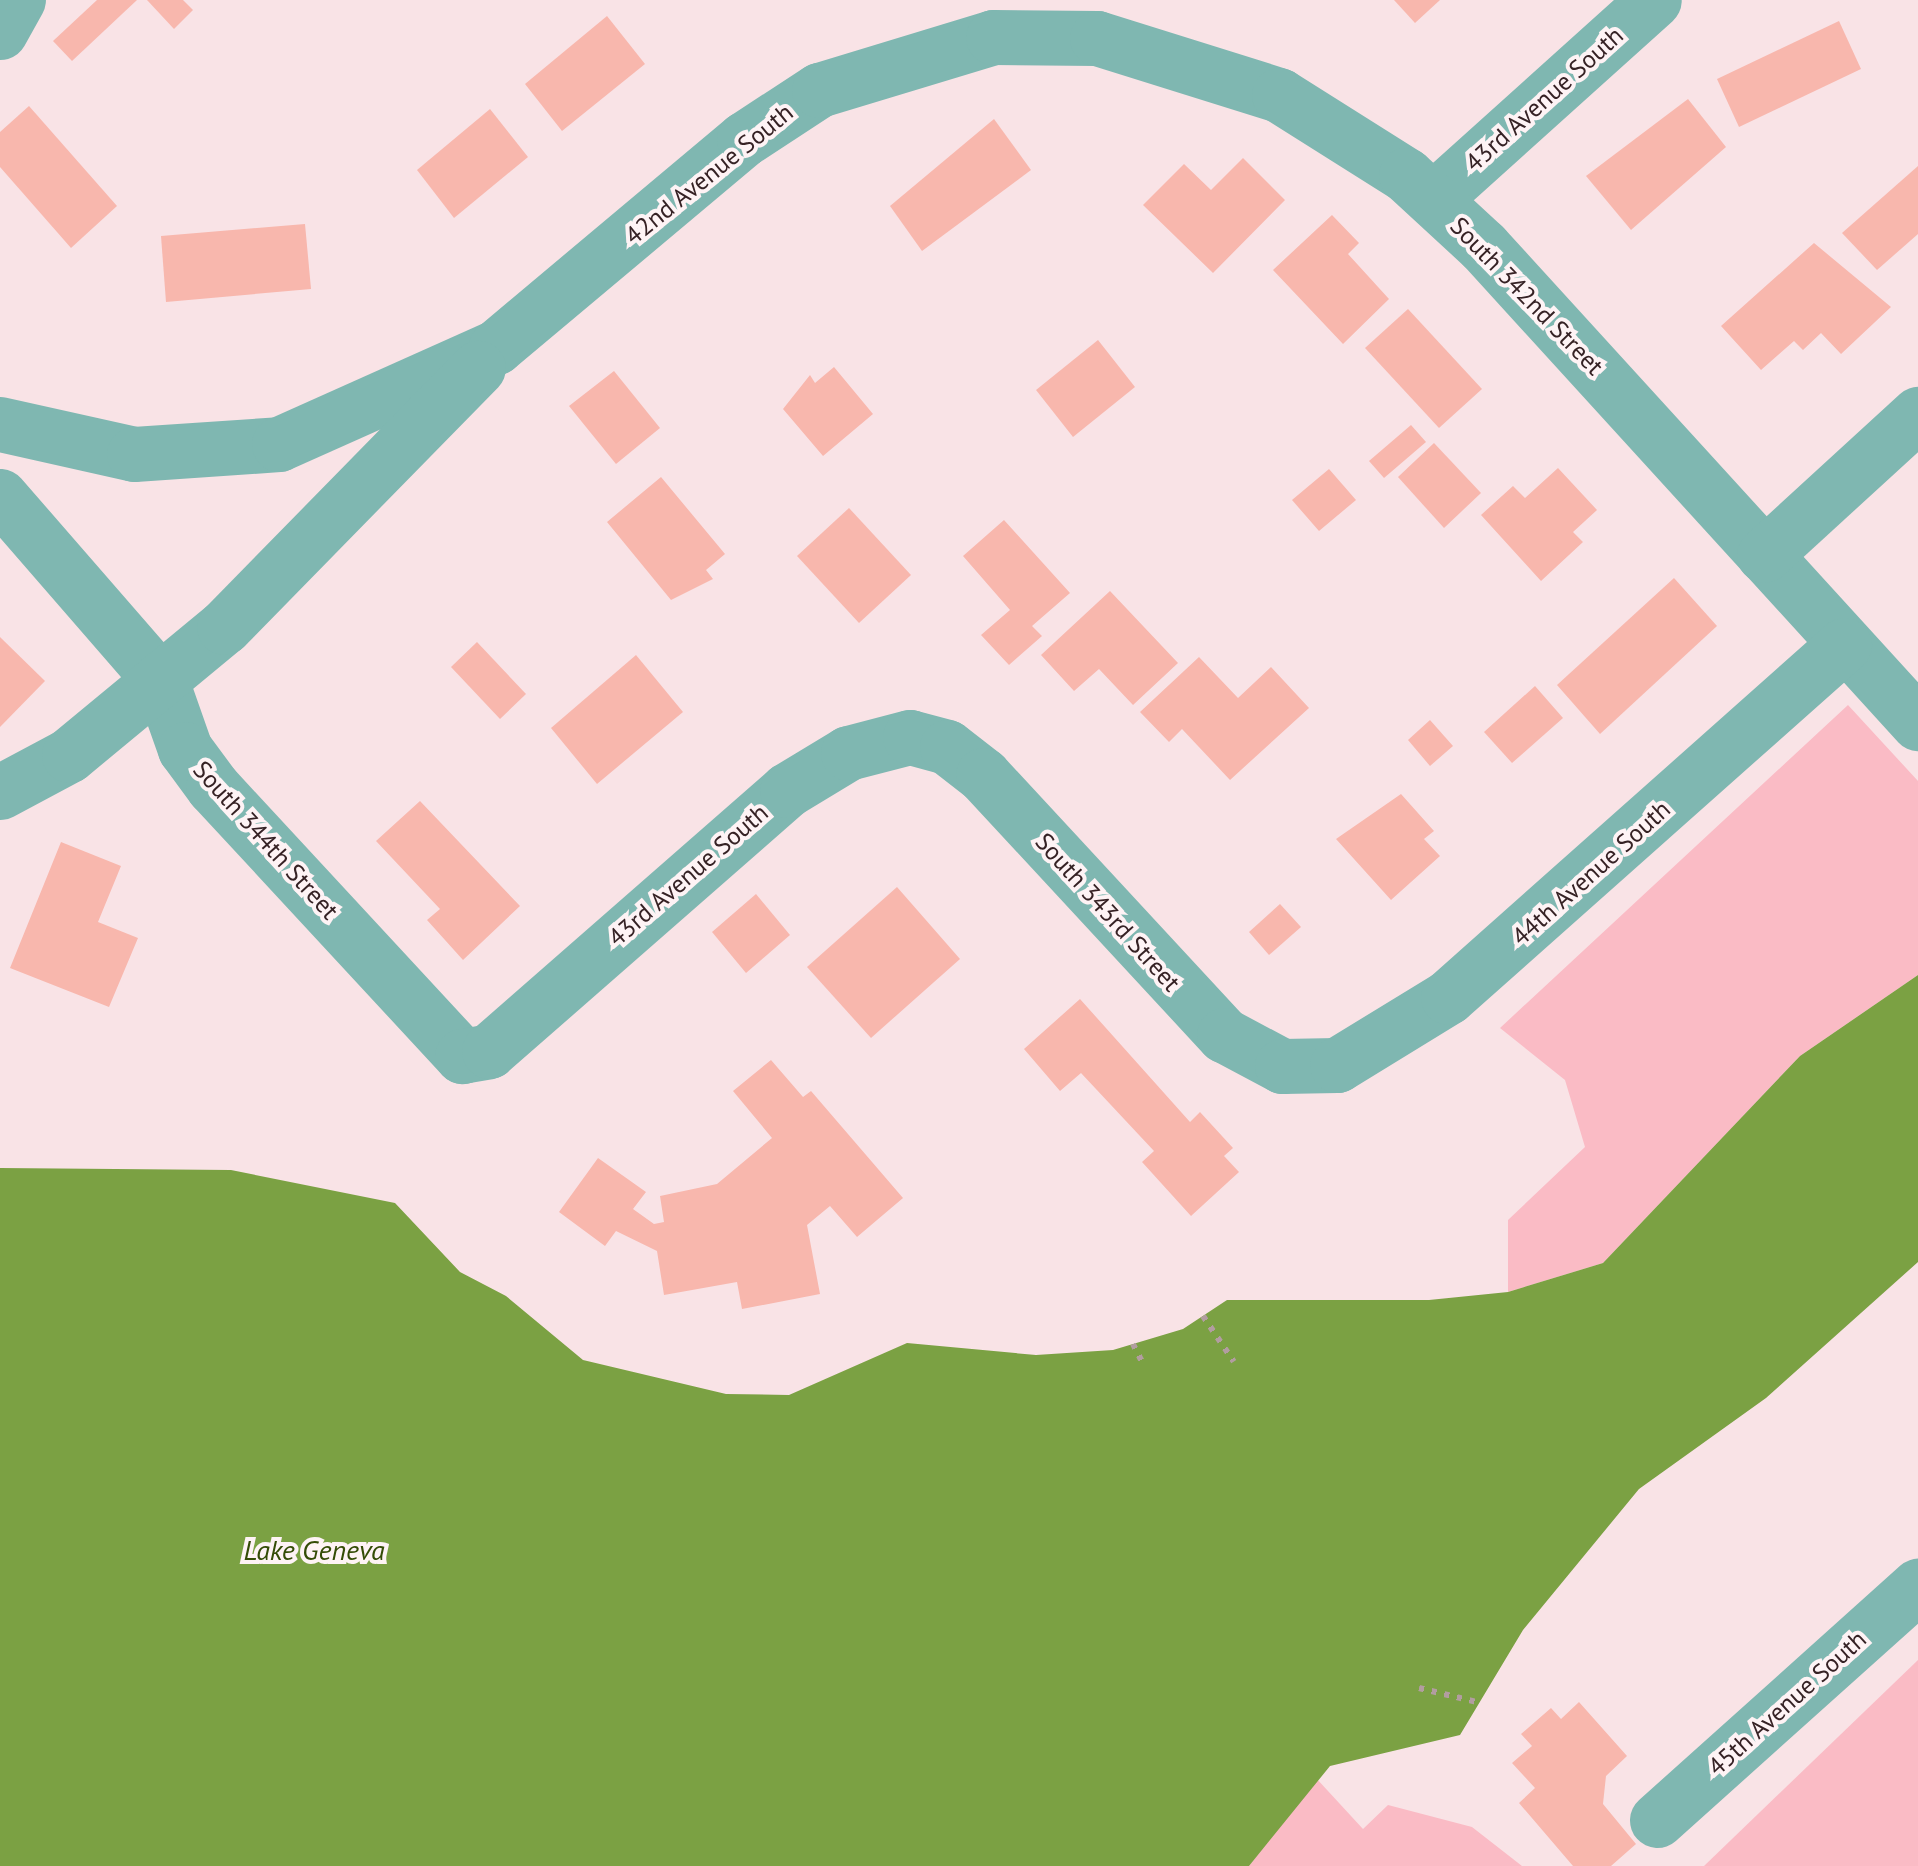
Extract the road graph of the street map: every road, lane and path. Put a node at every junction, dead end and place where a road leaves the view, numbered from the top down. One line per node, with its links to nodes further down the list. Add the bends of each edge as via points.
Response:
1 (18, 0): 4 (street)
2 (1654, 0): 5 (street, 43rd Avenue South)
3 (1035, 17): 5 (street, South 342nd Street, via 1244,80 1346,130); 6 (street, 42nd Avenue South, via 911,55 800,100)
4 (0, 32)
5 (1433, 199): 10 (street, South 342nd Street)
6 (496, 347): 8 (street, 42nd Avenue South, via 334,423 238,454 134,454); 12 (street, 42nd Avenue South, via 342,514)
7 (1918, 414): 10 (street)
8 (0, 424)
9 (0, 496): 12 (street, South 344th Street)
10 (1764, 555): 11 (street, South 342nd Street)
11 (1844, 645): 13 (street, South 342nd Street); 17 (street, 44th Avenue South, via 1448,997 1375,1049)
12 (161, 682): 15 (street, 42nd Avenue South, via 68,755); 16 (street, South 344th Street, via 186,749 213,788 462,1056)
13 (1918, 723)
14 (910, 737): 16 (street, 43rd Avenue South, via 848,753 788,790); 17 (street, South 343rd Street, via 947,747 984,775 1224,1034 1282,1066)
15 (0, 792)
16 (489, 1051)
17 (1317, 1070)
18 (1203, 1316): 21 (path)
19 (1132, 1344): 20 (path)
20 (1142, 1362)
21 (1234, 1362)
22 (1918, 1586): 25 (street, 45th Avenue South)
23 (1418, 1688): 24 (path)
24 (1477, 1702)
25 (1656, 1820)

